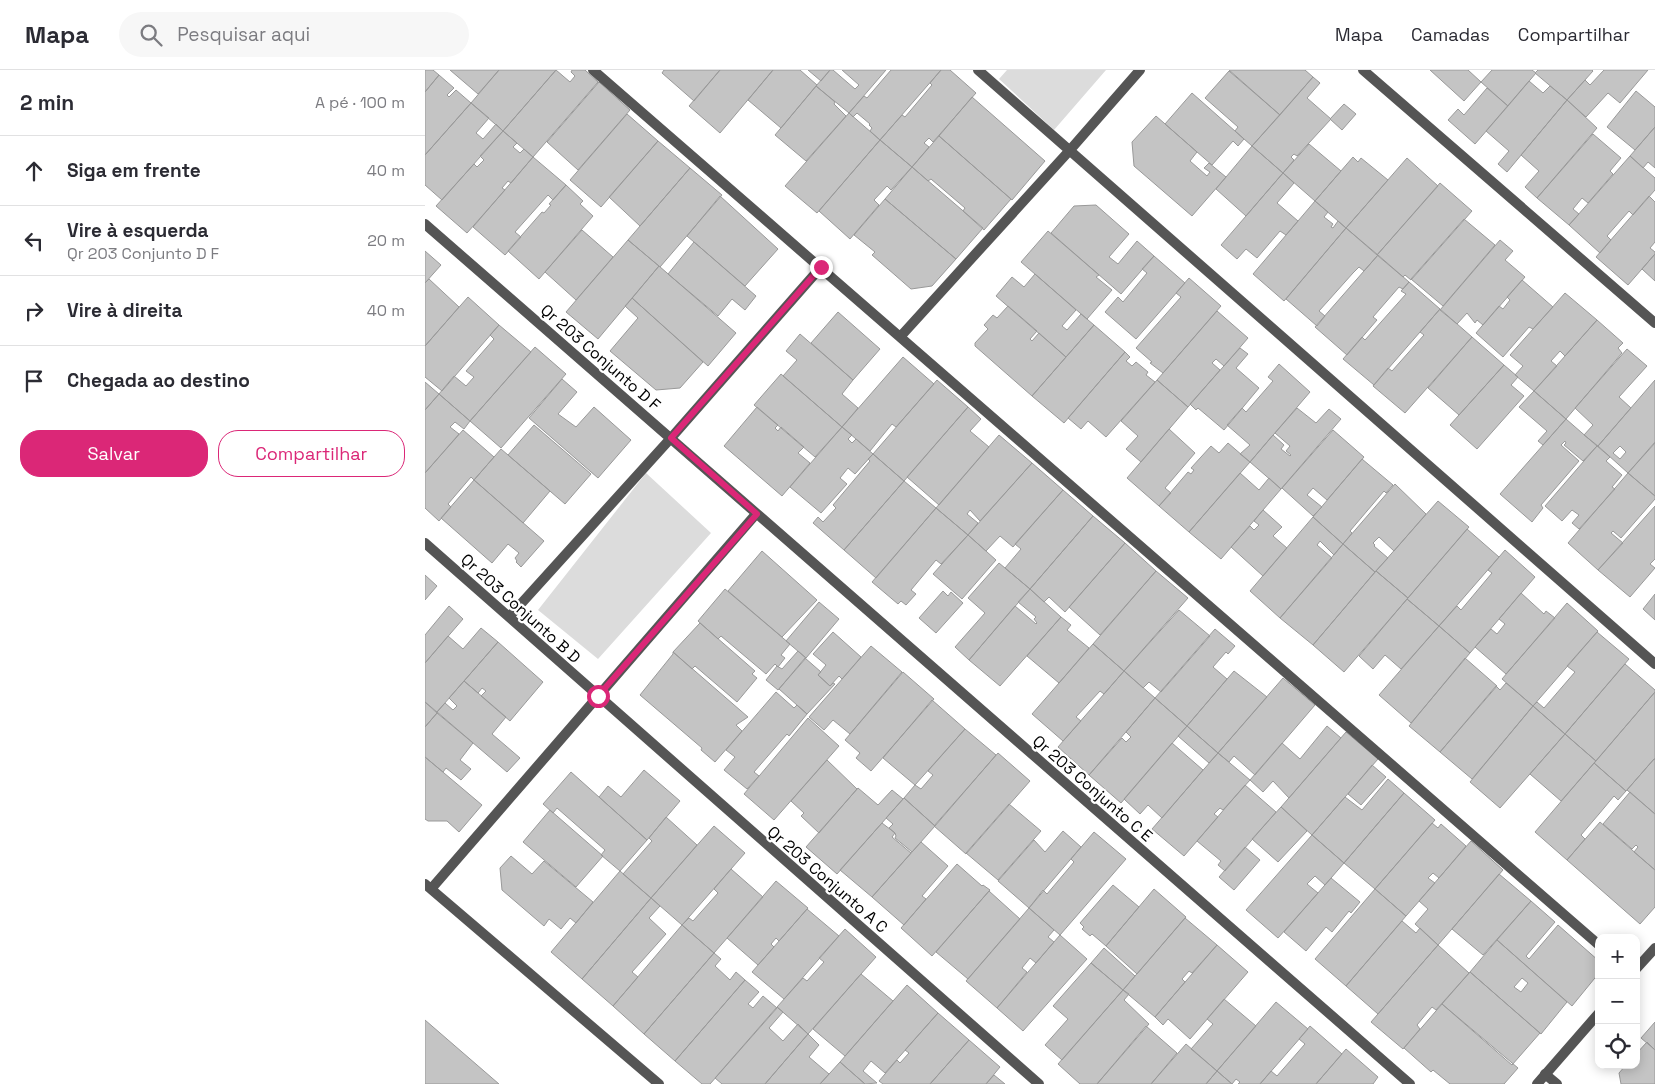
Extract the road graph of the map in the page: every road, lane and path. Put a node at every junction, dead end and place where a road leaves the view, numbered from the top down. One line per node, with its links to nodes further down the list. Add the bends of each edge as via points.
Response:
1 (593, 70): 7 (street)
2 (978, 70): 5 (street)
3 (1140, 70): 5 (street)
4 (1370, 72): 8 (street)
5 (1070, 150): 9 (street); 14 (street)
6 (425, 224): 10 (street, Qr 203 Conjunto D F)
7 (821, 267): 9 (street); 10 (street)
8 (1655, 323)
9 (900, 337): 17 (street)
10 (671, 438): 11 (street, Qr 203 Conjunto D F); 13 (street)
11 (757, 514): 15 (street); 24 (street, Qr 203 Conjunto C E)
12 (425, 543): 13 (street, Qr 203 Conjunto B D)
13 (509, 616): 15 (street, Qr 203 Conjunto B D)
14 (1655, 664)
15 (598, 696): 16 (street); 23 (street, Qr 203 Conjunto A C)
16 (428, 887): 22 (street)
17 (1595, 942)
18 (1655, 948): 19 (street)
19 (1640, 965)
20 (1595, 1017): 21 (street)
21 (1545, 1074): 25 (street); 26 (street)
22 (659, 1084)
23 (1039, 1084)
24 (1410, 1084)
25 (1537, 1084)
26 (1557, 1084)

